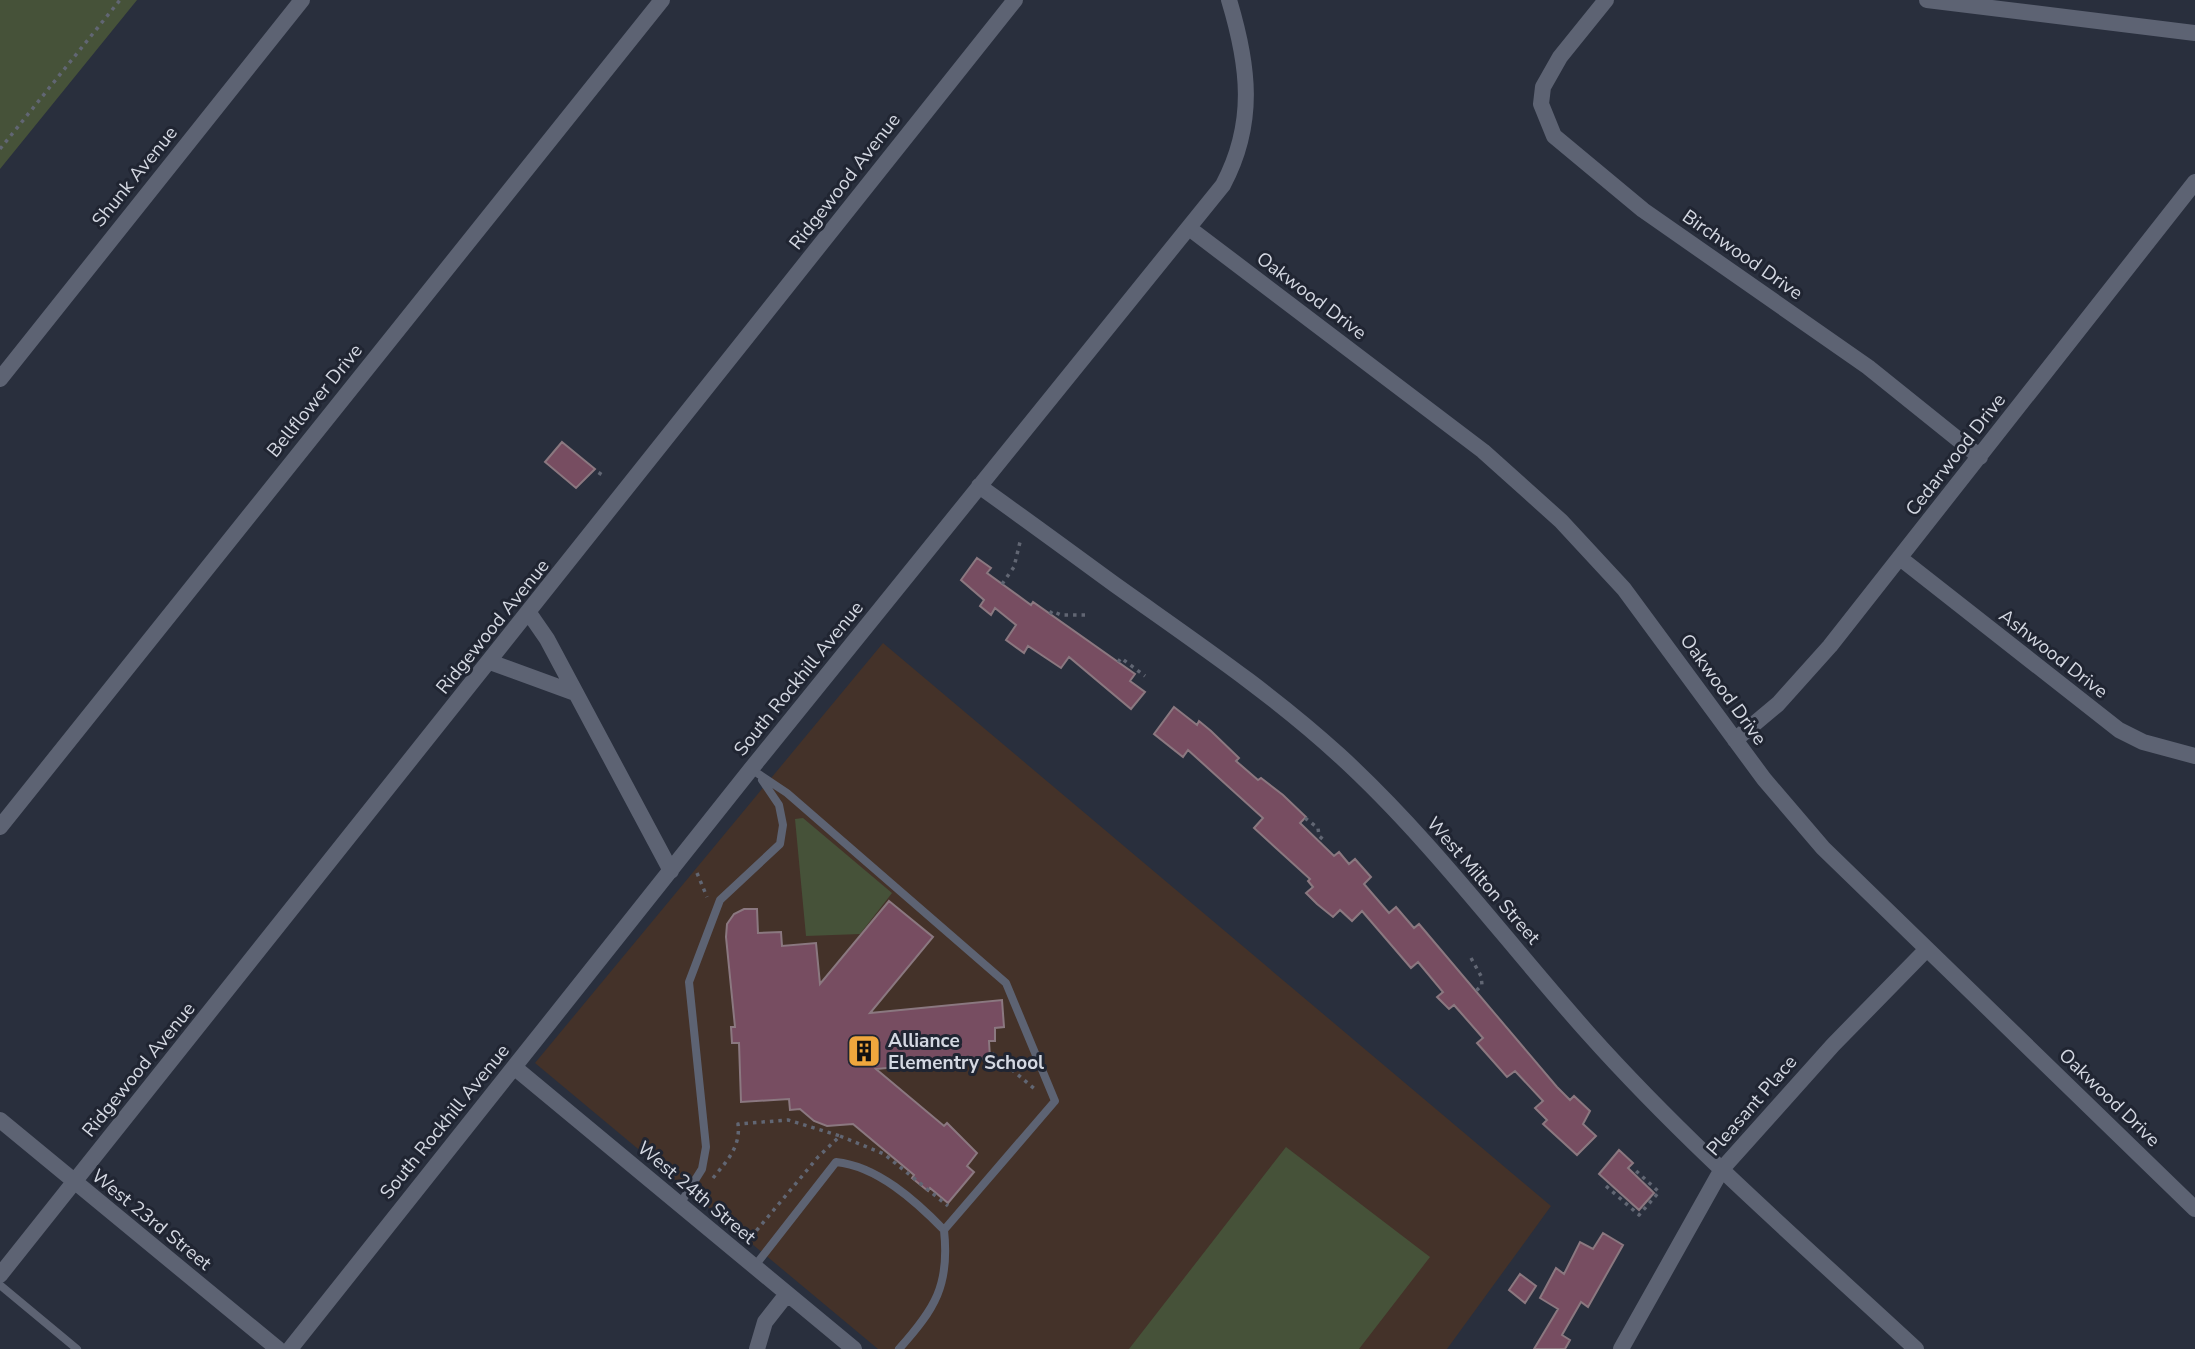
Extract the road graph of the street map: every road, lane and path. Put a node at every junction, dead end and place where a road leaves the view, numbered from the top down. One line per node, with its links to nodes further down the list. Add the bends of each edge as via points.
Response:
1 (120, 0): 9 (path)
2 (302, 0): 12 (street, Shunk Avenue)
3 (662, 0): 31 (street, Bellflower Drive)
4 (1015, 0): 20 (street, Ridgewood Avenue)
5 (1229, 0): 11 (street, South Rockhill Avenue, via 1248,107 1233,166)
6 (1606, 0): 13 (street, Birchwood Drive, via 1546,80 1541,104 1546,124 1566,148 1654,218 1868,368)
7 (1927, 0): 8 (street)
8 (2195, 33)
9 (0, 149)
10 (2195, 183): 13 (street, Cedarwood Drive)
11 (1189, 228): 16 (street, South Rockhill Avenue); 27 (street, Oakwood Drive, via 1523,485 1623,589)
12 (0, 379)
13 (1980, 457): 18 (street, Cedarwood Drive)
14 (603, 469): 15 (path)
15 (599, 475)
16 (979, 485): 29 (street, South Rockhill Avenue); 45 (street, West Milton Street, via 1239,672 1340,756 1428,844 1589,1034)
17 (1021, 538): 19 (path, via 1014,567)
18 (1900, 558): 27 (street, Cedarwood Drive, via 1805,677); 28 (street, Ashwood Drive, via 2119,730 2143,742)
19 (1002, 584)
20 (529, 613): 23 (street, Ridgewood Avenue); 26 (street)
21 (1050, 614): 22 (path)
22 (1085, 615)
23 (490, 662): 26 (street); 46 (street, Ridgewood Avenue)
24 (1118, 662): 25 (path, via 1121,658)
25 (1145, 676)
26 (575, 693): 33 (street)
27 (1735, 740): 36 (street, Oakwood Drive, via 1823,849)
28 (2195, 755)
29 (751, 769): 33 (street, South Rockhill Avenue); 49 (lane, via 768,785 779,805 780,844 720,900 689,982 706,1147 702,1169); 52 (lane, via 787,793 1006,983 1055,1101)
30 (1305, 818): 32 (path)
31 (0, 827)
32 (1325, 841)
33 (671, 871): 40 (street, South Rockhill Avenue)
34 (697, 873): 35 (path)
35 (709, 901)
36 (1926, 950): 45 (street, Pleasant Place); 51 (street, Oakwood Drive)
37 (1471, 958): 38 (path, via 1481,976 1482,985)
38 (1476, 991)
39 (992, 1053): 41 (path)
40 (514, 1067): 49 (street, West 24th Street); 60 (street, South Rockhill Avenue)
41 (1044, 1097)
42 (0, 1121): 46 (street, West 23rd Street)
43 (840, 1136): 47 (path, via 788,1119 738,1124 733,1153); 50 (path, via 884,1154 945,1206); 53 (path)
44 (1633, 1168): 48 (path, via 1659,1192 1639,1215)
45 (1722, 1168): 64 (street, Pleasant Place); 65 (street, West Milton Street)
46 (74, 1182): 55 (street, Ridgewood Avenue); 59 (street, West 23rd Street)
47 (710, 1182)
48 (1606, 1186)
49 (680, 1204): 54 (street, West 24th Street)
50 (953, 1207)
51 (2195, 1209)
52 (944, 1230): 54 (lane, via 872,1171 836,1162); 63 (lane, via 947,1254 936,1305)
53 (752, 1236)
54 (754, 1267): 57 (street, West 24th Street)
55 (0, 1275)
56 (0, 1285): 58 (lane)
57 (788, 1294): 61 (street, via 765,1322); 62 (street, West 24th Street)
58 (77, 1349)
59 (278, 1349)
60 (290, 1349)
61 (757, 1349)
62 (854, 1349)
63 (899, 1349)
64 (1621, 1349)
65 (1916, 1349)

